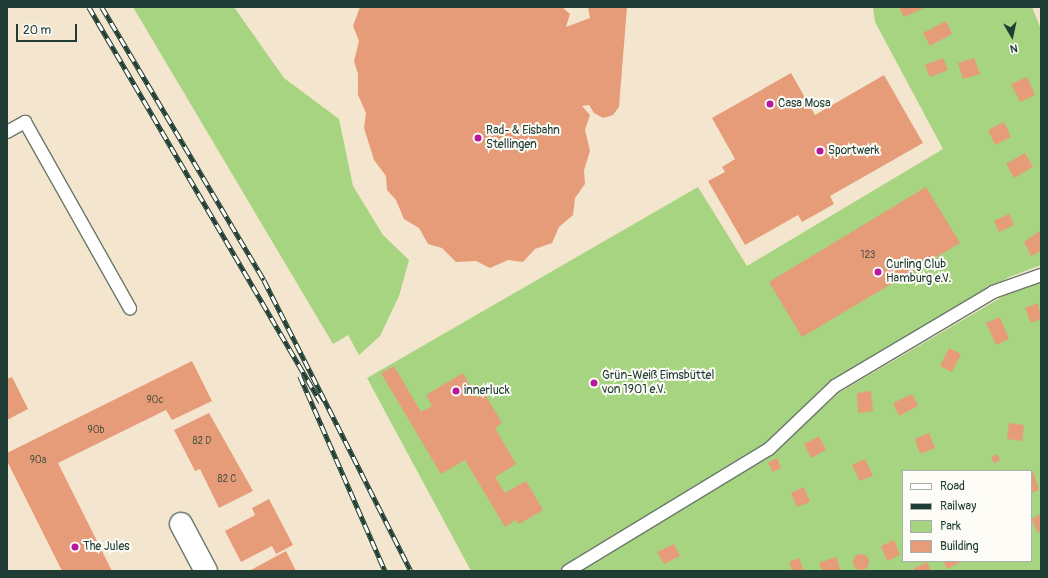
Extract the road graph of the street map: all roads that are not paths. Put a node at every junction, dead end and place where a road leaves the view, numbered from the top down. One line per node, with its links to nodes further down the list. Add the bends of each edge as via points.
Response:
1 (7, 132): 3 (lane, via 25,122)
2 (1041, 275): 6 (lane, via 994,292 835,386 769,449)
3 (130, 308)
4 (181, 524): 5 (street)
5 (206, 571)
6 (568, 571)

